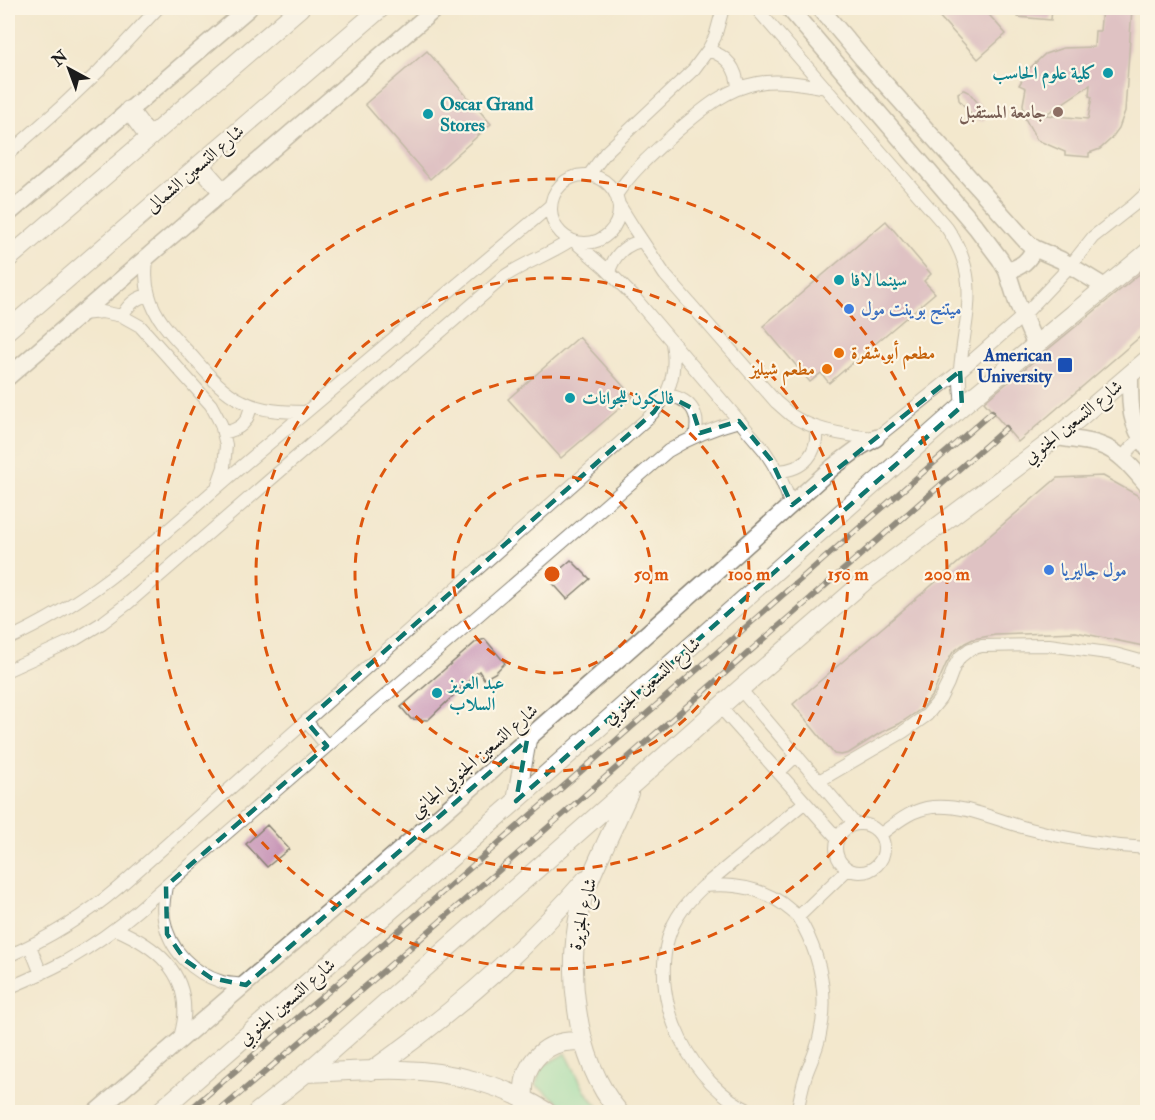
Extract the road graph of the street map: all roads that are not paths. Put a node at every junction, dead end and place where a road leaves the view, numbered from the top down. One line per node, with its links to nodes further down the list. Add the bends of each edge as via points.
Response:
1 (158, 8): 15 (street, via 99,71)
2 (249, 8): 13 (street)
3 (300, 8): 14 (main road)
4 (381, 8): 16 (main road, شارع التسعين الشمالى)
5 (436, 8): 18 (street)
6 (723, 8): 10 (street)
7 (756, 8): 12 (street)
8 (789, 8): 30 (street, via 976,226)
9 (820, 8): 25 (street)
10 (708, 50): 11 (street, via 730,63); 17 (street, via 694,69 606,152)
11 (738, 88): 12 (street, via 778,81); 20 (street, via 709,104 658,148 631,174)
12 (826, 88): 41 (street, via 956,241 970,292)
13 (129, 110): 14 (main road); 22 (street)
14 (149, 137): 28 (main road)
15 (8, 154)
16 (199, 165): 18 (main road); 37 (main road, شارع التسعين الشمالى)
17 (589, 175): 20 (street, via 611,187); 21 (street, via 564,182)
18 (223, 192): 27 (street)
19 (1148, 192): 29 (street, via 1093,237)
20 (617, 199): 23 (street, via 617,220 607,235 591,242); 24 (street)
21 (551, 205): 23 (street, via 557,229); 47 (street)
22 (8, 214)
23 (572, 241): 31 (street); 62 (street, via 505,276 127,604 76,639)
24 (641, 241): 31 (street, via 623,249); 49 (street, via 665,275 776,402 791,415)
25 (1034, 248): 29 (street); 30 (street, via 1024,264)
26 (1148, 252): 32 (main road, شارع التسعين الجنوبي)
27 (147, 258): 33 (street); 34 (street)
28 (8, 260)
29 (1070, 266): 32 (street); 36 (street)
30 (1007, 271): 36 (street)
31 (609, 272): 38 (street)
32 (1105, 287): 39 (main road, شارع التسعين الجنوبي)
33 (149, 295): 35 (street, via 132,302); 45 (street, via 166,328 211,378 226,392)
34 (82, 314): 35 (street); 43 (street)
35 (122, 316): 50 (street, via 140,326 198,389 211,405)
36 (1023, 316): 39 (street); 41 (street)
37 (8, 330)
38 (672, 343): 44 (street, via 673,375); 48 (street)
39 (1035, 346): 46 (main road, شارع التسعين الجنوبي)
40 (1148, 359): 42 (main road, شارع التسعين الجنوبي)
41 (960, 371): 46 (street); 53 (street)
42 (1130, 375): 52 (main road, شارع التسعين الجنوبي); 54 (street, via 1132,418)
43 (8, 377)
44 (666, 395): 51 (street, via 681,398 692,408 697,422); 65 (street, via 649,417)
45 (251, 405): 47 (street); 50 (street, via 242,425)
46 (962, 406): 72 (main road, شارع التسعين الجنوبي)
47 (305, 412): 58 (street)
48 (739, 421): 51 (street); 56 (street)
49 (816, 427): 53 (street); 56 (street, via 811,456 793,469)
50 (223, 433): 58 (street, via 224,467)
51 (695, 436): 67 (street, via 668,451)
52 (1058, 437): 55 (street, via 1100,445); 63 (main road, شارع التسعين الجنوبي, via 873,574)
53 (876, 438): 59 (street, شارع التسعين الجنوبي الجانبى, via 840,462)
54 (1145, 445): 55 (street, via 1134,445)
55 (1124, 460): 57 (street)
56 (777, 471): 59 (street)
57 (1148, 486)
58 (217, 487): 60 (street, via 104,583 50,618)
59 (791, 506): 66 (street, شارع التسعين الجنوبي الجانبى)
60 (8, 639)
61 (1148, 663): 70 (street, via 1049,645 970,649 960,657 940,699 927,715)
62 (8, 670)
63 (740, 689): 64 (main road, شارع التسعين الجنوبي); 68 (street)
64 (720, 707): 69 (street); 71 (main road, شارع التسعين الجنوبي)
65 (306, 721): 67 (street); 84 (street, via 100,903)
66 (527, 740): 72 (main road); 87 (street, شارع التسعين الجنوبي الجانبى)
67 (327, 746): 80 (street)
68 (797, 755): 69 (street); 70 (street)
69 (778, 772): 73 (street)
70 (819, 781): 74 (street)
71 (632, 786): 79 (main road, شارع الجزيرة); 92 (main road, شارع التسعين الجنوبي)
72 (516, 801): 95 (main road, شارع التسعين الجنوبي)
73 (805, 801): 76 (street); 81 (street)
74 (855, 824): 75 (street, via 870,825); 76 (street)
75 (881, 834): 77 (street, via 919,810 945,807 1076,840); 78 (street, via 885,850 878,865 864,872)
76 (838, 839): 78 (street, via 836,852)
77 (1148, 848)
78 (848, 869): 82 (street)
79 (593, 871): 90 (main road, شارع الجزيرة, via 583,898 573,956 577,1014); 91 (main road, via 489,979)
80 (166, 886): 83 (street); 87 (street, via 163,918 175,948 211,978)
81 (704, 886): 82 (street, via 724,884 765,893); 99 (street, via 676,918 668,938 664,984 669,1010 690,1057 706,1077)
82 (798, 917): 100 (street, via 820,969 823,1012 821,1033)
83 (116, 928): 86 (street); 89 (street, via 159,953 180,983 184,1020)
84 (30, 946): 85 (street); 86 (street)
85 (8, 956)
86 (41, 974): 88 (street)
87 (246, 985): 89 (street, شارع التسعين الجنوبي الجانبى)
88 (8, 988)
89 (179, 1042): 94 (street, شارع التسعين الجنوبي الجانبى)
90 (584, 1042): 93 (main road, via 557,1043 542,1052 526,1073); 98 (main road, شارع الجزيرة, via 601,1085)
91 (371, 1071): 92 (main road); 93 (main road, via 434,1072)
92 (306, 1073): 96 (main road, شارع التسعين الجنوبي)
93 (524, 1099): 97 (main road)
94 (96, 1113)
95 (159, 1113)
96 (257, 1113)
97 (547, 1113)
98 (619, 1113)
99 (752, 1113)
100 (797, 1113)

